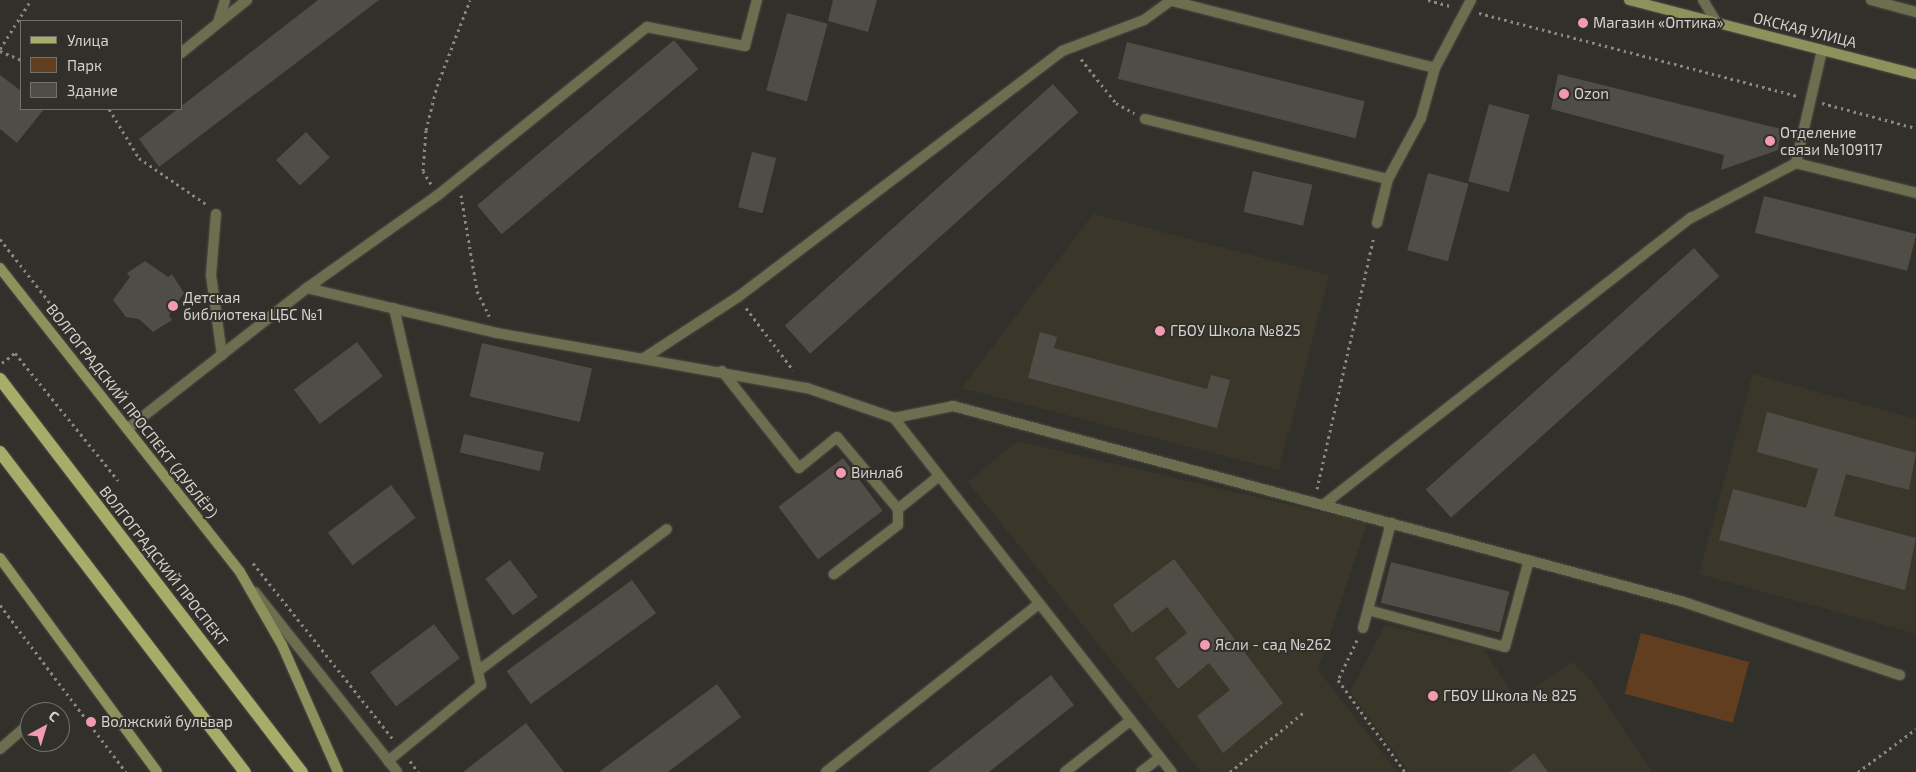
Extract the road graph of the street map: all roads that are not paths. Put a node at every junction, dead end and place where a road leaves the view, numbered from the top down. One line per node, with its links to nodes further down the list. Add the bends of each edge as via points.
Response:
1 (225, 0): 11 (street)
2 (248, 0): 11 (street)
3 (757, 0): 23 (street, via 745,46 648,27 438,195)
4 (1172, 0): 14 (street); 26 (street, via 1144,20 1071,47 738,297)
5 (1629, 0): 10 (main road, ОКСКАЯ УЛИЦА)
6 (1703, 0): 10 (street)
7 (1871, 0): 9 (street)
8 (1469, 5): 14 (street)
9 (1916, 12)
10 (1716, 22): 12 (main road, ОКСКАЯ УЛИЦА)
11 (218, 23): 13 (street)
12 (1822, 50): 15 (main road, ОКСКАЯ УЛИЦА); 17 (street)
13 (182, 52)
14 (1435, 68): 18 (street, via 1421,118)
15 (1916, 74)
16 (1146, 119): 18 (street)
17 (1796, 163): 19 (street); 33 (street, via 1691,218)
18 (1388, 179): 21 (street)
19 (1916, 193)
20 (216, 214): 25 (street, via 211,275)
21 (1377, 223)
22 (0, 268): 30 (main road, ВОЛГОГРАДСКИЙ ПРОСПЕКТ (ДУБЛЁР))
23 (307, 288): 24 (street); 25 (street)
24 (394, 308): 26 (street, via 497,333); 44 (street)
25 (222, 355): 30 (street)
26 (644, 358): 27 (street)
27 (722, 371): 29 (street, via 807,388); 34 (street, via 799,468 837,437)
28 (0, 379): 53 (main road, ВОЛГОГРАДСКИЙ ПРОСПЕКТ)
29 (894, 418): 32 (street); 33 (street, via 954,406)
30 (128, 429): 39 (main road, ВОЛГОГРАДСКИЙ ПРОСПЕКТ (ДУБЛЁР))
31 (0, 452): 52 (main road)
32 (939, 476): 34 (street); 41 (street)
33 (1319, 504): 35 (street)
34 (898, 509): 40 (street, via 898,524)
35 (1391, 523): 38 (street); 42 (street)
36 (667, 529): 44 (street)
37 (0, 558): 51 (main road)
38 (1529, 560): 42 (street, via 1505,647); 45 (street, via 1684,602)
39 (240, 572): 50 (street, ВОЛГОГРАДСКИЙ ПРОСПЕКТ (ДУБЛЁР)); 54 (main road, ВОЛГОГРАДСКИЙ ПРОСПЕКТ (ДУБЛЁР), via 282,645)
40 (834, 574)
41 (1039, 604): 46 (street); 56 (street)
42 (1368, 610): 43 (street)
43 (1363, 628)
44 (478, 671): 50 (street, via 481,685)
45 (1900, 675)
46 (1131, 720): 49 (street); 57 (street)
47 (20, 731): 48 (street)
48 (0, 749)
49 (1160, 757): 58 (street); 59 (street)
50 (388, 761): 55 (street, ВОЛГОГРАДСКИЙ ПРОСПЕКТ (ДУБЛЁР))
51 (158, 772)
52 (244, 772)
53 (302, 772)
54 (338, 772)
55 (397, 772)
56 (826, 772)
57 (1065, 772)
58 (1142, 772)
59 (1172, 772)

